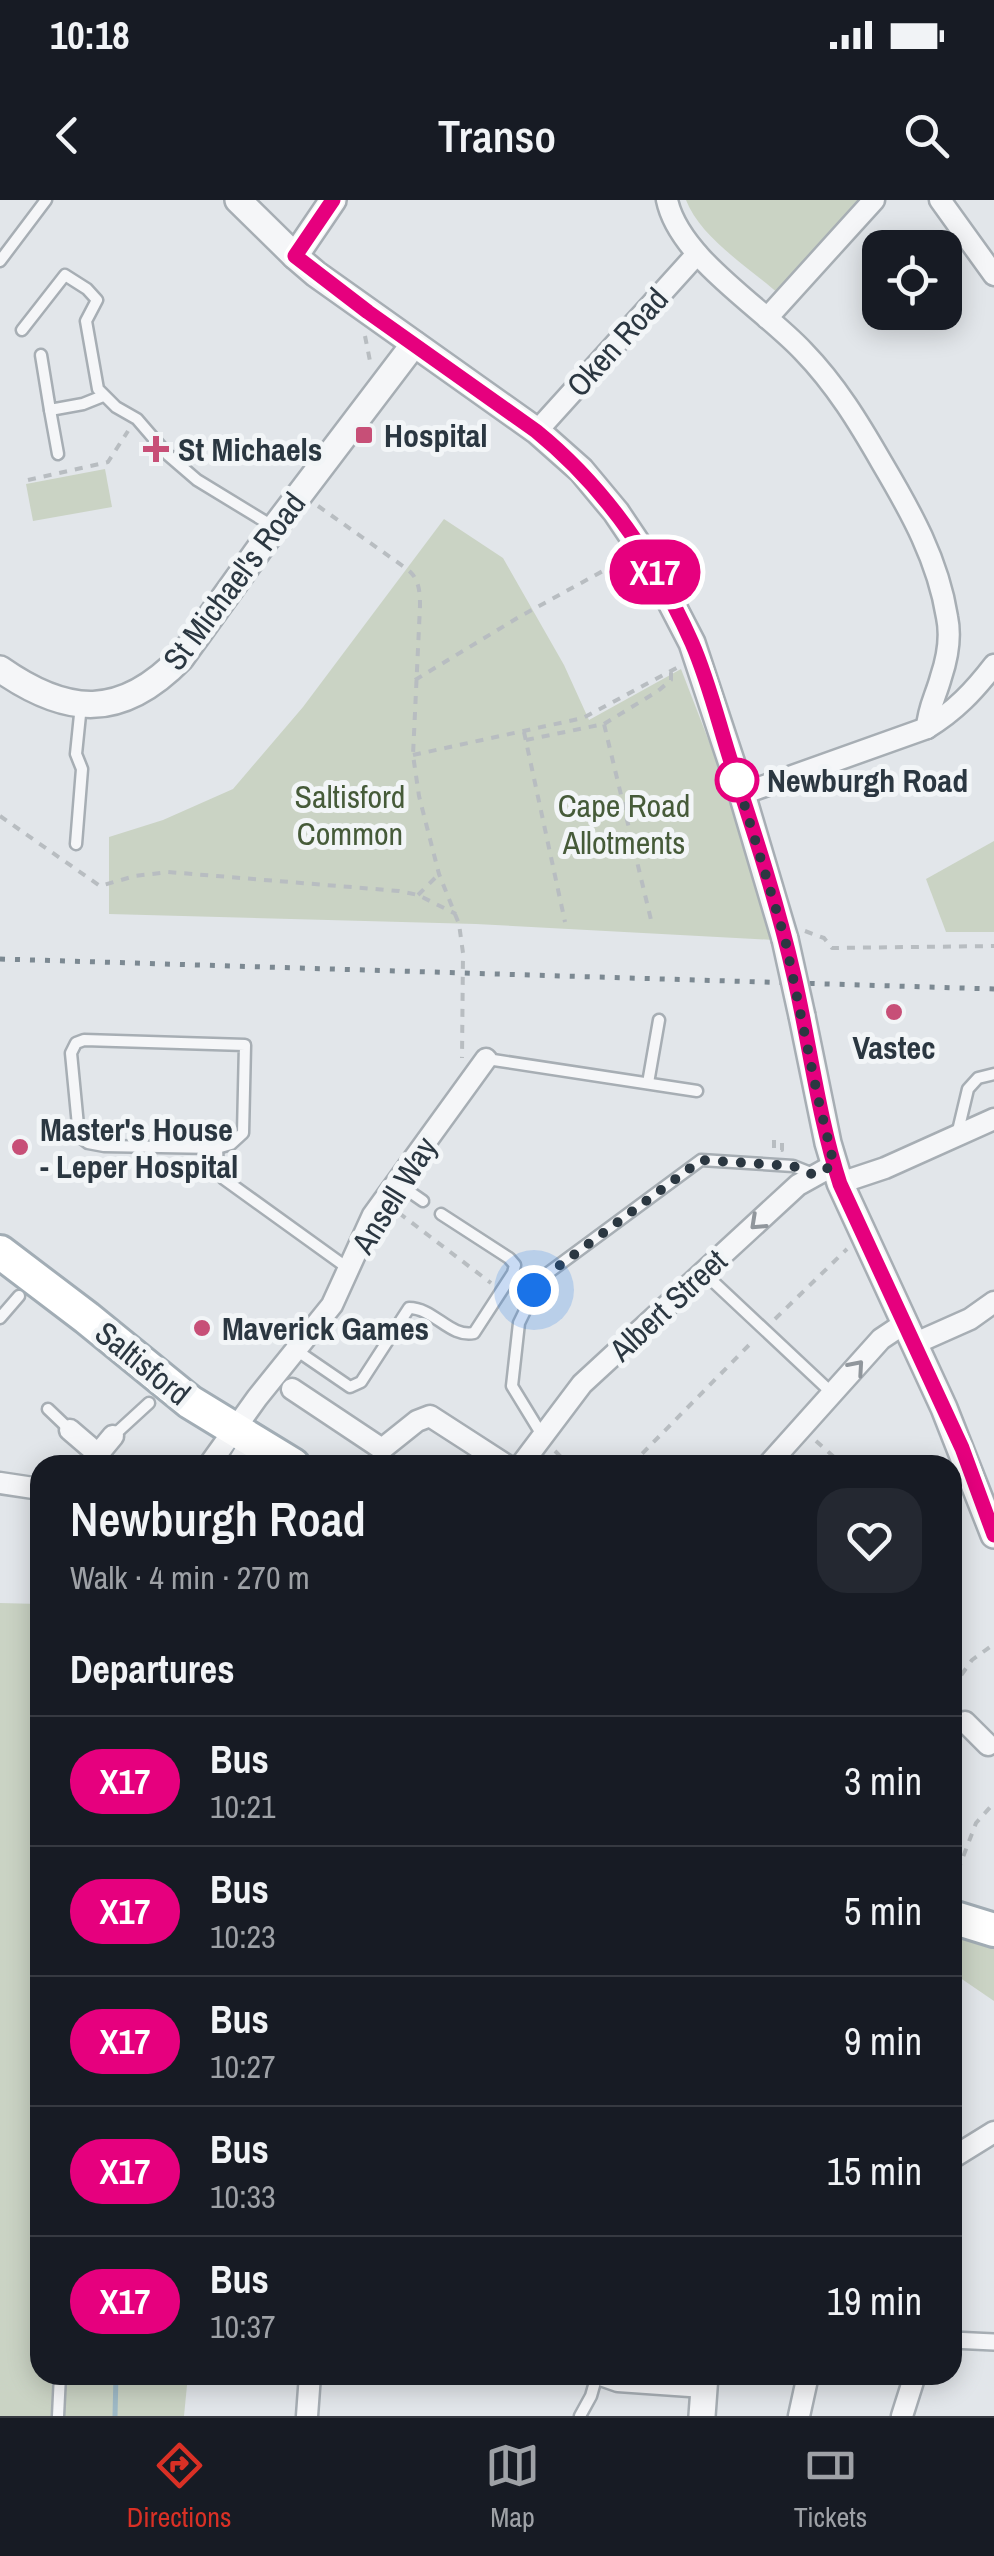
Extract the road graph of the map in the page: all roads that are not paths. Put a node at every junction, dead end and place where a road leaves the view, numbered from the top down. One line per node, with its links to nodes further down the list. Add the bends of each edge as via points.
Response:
1 (46, 200): 9 (lane)
2 (238, 200): 8 (street)
3 (332, 200): 8 (street)
4 (666, 200): 7 (street)
5 (874, 200): 11 (street)
6 (940, 200): 10 (street)
7 (697, 254): 11 (street); 17 (street, Oken Road)
8 (295, 256): 13 (street)
9 (0, 261)
10 (994, 275)
11 (768, 318): 23 (street, via 858,419 925,539 948,629)
12 (22, 330): 15 (lane, via 65,274 87,289 97,300 86,320)
13 (414, 344): 17 (street); 19 (street, St Michael's Road)
14 (41, 355): 16 (lane)
15 (103, 396): 16 (lane); 19 (lane, via 197,480)
16 (50, 410): 18 (lane)
17 (536, 431): 24 (street, via 594,484 659,580 697,658)
18 (58, 454)
19 (275, 528): 22 (street, St Michael's Road, via 169,671 128,697)
20 (993, 666): 23 (street, via 952,714)
21 (0, 668): 22 (street, St Michael's Road, via 36,692)
22 (81, 704): 25 (lane)
23 (927, 728): 24 (street)
24 (742, 794): 34 (street, bridge, via 790,933)
25 (76, 844)
26 (659, 1020): 29 (lane)
27 (486, 1059): 29 (lane); 35 (street, Ansell Way)
28 (994, 1074): 32 (lane, via 968,1089)
29 (648, 1083): 30 (lane)
30 (697, 1091)
31 (994, 1119): 32 (street, Albert Street)
32 (956, 1136): 34 (street, Albert Street, via 885,1168)
33 (217, 1148): 33 (lane, via 88,1143 80,1136 71,1053 76,1042 246,1045 243,1133); 39 (lane, via 224,1179)
34 (829, 1174): 40 (street, Albert Street, one-way to 40, via 798,1185); 44 (street); 52 (lane, via 701,1160 548,1274 519,1324 512,1386)
35 (396, 1182): 36 (lane); 39 (street, Ansell Way)
36 (423, 1201)
37 (441, 1214): 45 (lane, via 515,1265 479,1329 458,1332 409,1308 361,1382 350,1387)
38 (0, 1252): 53 (main road, Saltisford, via 93,1310)
39 (349, 1269): 45 (street, Ansell Way, via 332,1305)
40 (704, 1273): 47 (lane); 52 (street, Albert Street, via 582,1384)
41 (19, 1296): 43 (lane)
42 (994, 1302): 44 (street, via 970,1319)
43 (0, 1318)
44 (910, 1333): 47 (street, one-way to 44, via 881,1340); 61 (street)
45 (296, 1350): 53 (street, Ansell Way)
46 (292, 1388): 57 (street, via 382,1448 430,1416)
47 (832, 1394): 59 (street)
48 (149, 1403): 51 (lane)
49 (48, 1410): 50 (lane)
50 (70, 1430): 54 (street)
51 (113, 1436): 55 (street)
52 (543, 1436): 58 (street, Albert Street)
53 (241, 1445): 56 (main road, Saltisford)
54 (90, 1455)
55 (98, 1455)
56 (267, 1455)
57 (490, 1455)
58 (528, 1455)
59 (777, 1455)
60 (0, 1482): 62 (street)
61 (985, 1484): 63 (street)
62 (30, 1488)
63 (994, 1535)
64 (965, 1722): 65 (street)
65 (992, 1745)
66 (962, 1920): 67 (main road)
67 (994, 1930)
68 (994, 2132): 69 (street)
69 (962, 2152)
70 (962, 2340): 71 (street)
71 (994, 2342)
72 (60, 2385): 79 (lane)
73 (309, 2385): 80 (street)
74 (595, 2385): 78 (lane)
75 (704, 2385): 83 (street)
76 (806, 2385): 84 (street)
77 (912, 2385): 85 (street)
78 (588, 2402): 81 (lane); 82 (lane)
79 (58, 2416)
80 (307, 2416)
81 (580, 2416)
82 (590, 2416)
83 (702, 2416)
84 (799, 2416)
85 (902, 2416)

